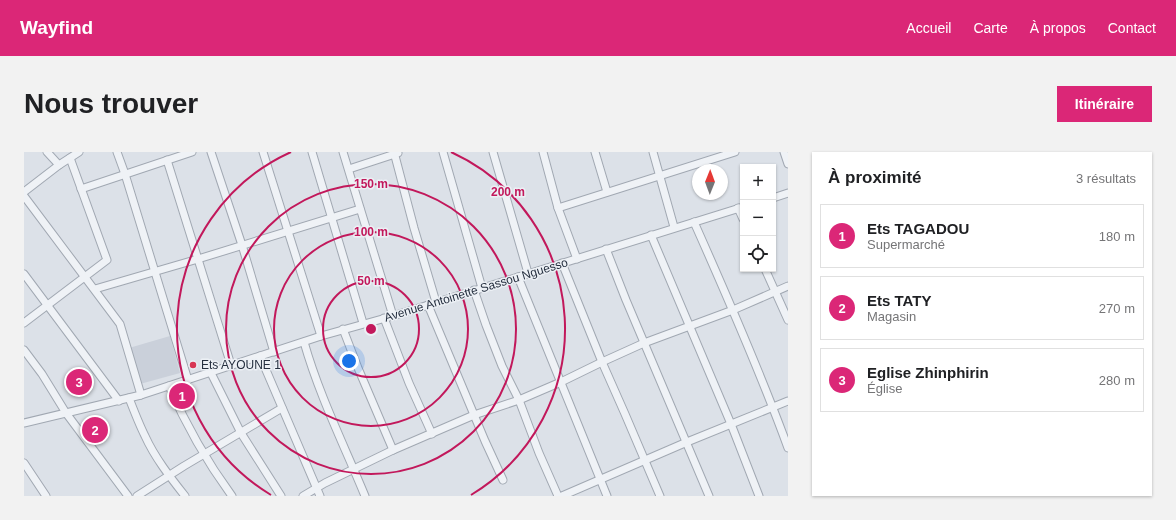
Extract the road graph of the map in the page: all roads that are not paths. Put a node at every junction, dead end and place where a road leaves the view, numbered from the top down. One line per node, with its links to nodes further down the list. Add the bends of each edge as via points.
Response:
1 (47, 152): 22 (street)
2 (79, 152): 18 (street)
3 (117, 152): 24 (street)
4 (192, 152): 19 (street)
5 (211, 152): 40 (street)
6 (263, 152): 38 (street)
7 (312, 152): 35 (street)
8 (343, 152): 23 (street)
9 (443, 152): 52 (street)
10 (493, 152): 47 (street)
11 (543, 152): 32 (street)
12 (595, 152): 28 (street)
13 (653, 152): 25 (street)
14 (706, 152): 20 (street)
15 (735, 152): 20 (street)
16 (784, 152): 21 (street)
17 (396, 153): 23 (street); 56 (street, via 414,228)
18 (70, 158): 22 (street); 26 (street)
19 (167, 160): 24 (street); 42 (street)
20 (709, 160): 25 (street)
21 (788, 164)
22 (59, 165): 27 (street)
23 (349, 169): 34 (street)
24 (126, 174): 26 (street); 45 (street)
25 (660, 176): 28 (street); 37 (street)
26 (81, 190): 49 (street, via 107,260)
27 (24, 192)
28 (607, 192): 32 (street)
29 (24, 196): 49 (street)
30 (787, 196): 31 (street)
31 (776, 198)
32 (558, 208): 43 (street)
33 (740, 208): 36 (street, Avenue Antoinette Sassou Nguesso)
34 (360, 209): 35 (street); 60 (street)
35 (332, 217): 38 (street); 64 (street)
36 (694, 222): 37 (street, Avenue Antoinette Sassou Nguesso); 59 (street)
37 (674, 227): 39 (street, Avenue Antoinette Sassou Nguesso)
38 (288, 232): 40 (street); 67 (street)
39 (651, 235): 41 (street, Avenue Antoinette Sassou Nguesso); 65 (street)
40 (242, 245): 42 (street); 71 (street)
41 (606, 249): 43 (street, Avenue Antoinette Sassou Nguesso); 69 (street)
42 (198, 259): 45 (street); 74 (street)
43 (576, 259): 44 (street, Avenue Antoinette Sassou Nguesso)
44 (562, 263): 47 (street, Avenue Antoinette Sassou Nguesso); 73 (street)
45 (156, 271): 53 (street); 76 (street)
46 (766, 272): 55 (street)
47 (528, 273): 50 (street, Avenue Antoinette Sassou Nguesso)
48 (24, 274): 57 (street)
49 (86, 277): 53 (street); 57 (street)
50 (518, 277): 52 (street, Avenue Antoinette Sassou Nguesso); 77 (street)
51 (788, 286): 55 (street)
52 (482, 288): 54 (street, Avenue Antoinette Sassou Nguesso)
53 (95, 289): 79 (street, via 120,324)
54 (474, 290): 56 (street, Avenue Antoinette Sassou Nguesso); 81 (street, via 502,366)
55 (775, 291): 59 (street); 62 (street)
56 (436, 302): 58 (street, Avenue Antoinette Sassou Nguesso)
57 (47, 305): 63 (street); 82 (street)
58 (428, 305): 60 (street, Avenue Antoinette Sassou Nguesso); 87 (street)
59 (733, 310): 65 (street); 84 (street)
60 (393, 316): 61 (street, Avenue Antoinette Sassou Nguesso)
61 (384, 318): 64 (street, Avenue Antoinette Sassou Nguesso); 91 (street)
62 (788, 320)
63 (24, 323)
64 (363, 323): 66 (street, Avenue Antoinette Sassou Nguesso)
65 (689, 327): 69 (street); 89 (street)
66 (343, 329): 67 (street, Avenue Antoinette Sassou Nguesso); 94 (street)
67 (321, 336): 68 (street, Avenue Antoinette Sassou Nguesso)
68 (304, 342): 71 (street, Avenue Antoinette Sassou Nguesso); 98 (street, via 322,397)
69 (644, 343): 73 (street); 92 (street)
70 (24, 350): 86 (street)
71 (274, 352): 72 (street, Avenue Antoinette Sassou Nguesso)
72 (260, 356): 74 (street, Avenue Antoinette Sassou Nguesso); 85 (street)
73 (602, 362): 77 (street); 96 (street)
74 (231, 365): 75 (street, Avenue Antoinette Sassou Nguesso)
75 (211, 372): 76 (street, Avenue Antoinette Sassou Nguesso); 90 (street)
76 (188, 380): 78 (street, Avenue Antoinette Sassou Nguesso)
77 (561, 382): 81 (street); 100 (street)
78 (169, 386): 79 (street, Avenue Antoinette Sassou Nguesso); 95 (street, via 181,414)
79 (141, 395): 80 (street, Avenue Antoinette Sassou Nguesso)
80 (128, 398): 82 (street, Avenue Antoinette Sassou Nguesso); 99 (street, via 145,436)
81 (519, 400): 87 (street); 112 (street)
82 (119, 401): 86 (street, Avenue Antoinette Sassou Nguesso)
83 (788, 401): 84 (street)
84 (773, 407): 89 (street); 93 (street)
85 (282, 408): 90 (street); 102 (street)
86 (66, 413): 88 (street, Avenue Antoinette Sassou Nguesso); 104 (street)
87 (474, 415): 91 (street); 101 (street)
88 (24, 423)
89 (731, 424): 92 (street); 117 (street)
90 (241, 433): 95 (street); 108 (street)
91 (432, 434): 94 (street)
92 (687, 442): 96 (street); 116 (street)
93 (788, 448)
94 (393, 450): 98 (street)
95 (204, 454): 99 (street); 107 (street)
96 (645, 460): 100 (street); 115 (street)
97 (24, 463): 103 (street)
98 (354, 469): 102 (street); 111 (street)
99 (169, 476): 105 (street); 106 (street)
100 (601, 479): 113 (street); 114 (street)
101 (503, 480)
102 (317, 488): 109 (street); 110 (street)
103 (46, 496)
104 (128, 496)
105 (137, 496)
106 (185, 496)
107 (232, 496)
108 (281, 496)
109 (303, 496)
110 (320, 496)
111 (365, 496)
112 (558, 496)
113 (562, 496)
114 (607, 496)
115 (660, 496)
116 (709, 496)
117 (759, 496)

